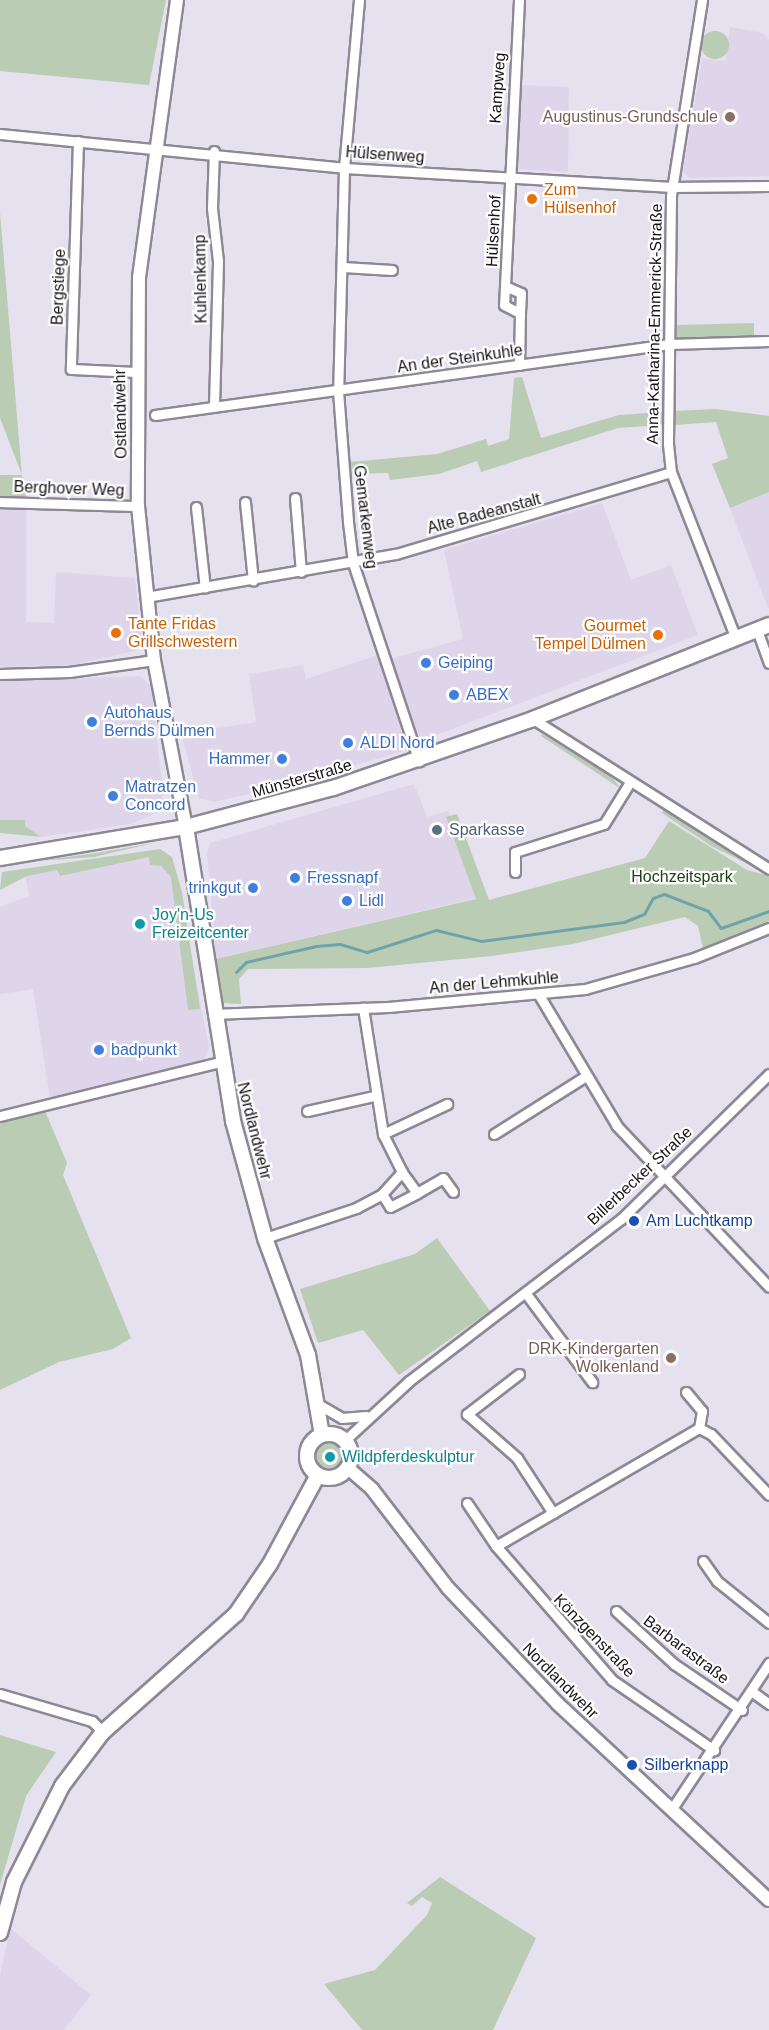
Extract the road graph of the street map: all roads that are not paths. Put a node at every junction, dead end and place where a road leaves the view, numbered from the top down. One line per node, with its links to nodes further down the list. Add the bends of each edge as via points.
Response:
1 (177, 0): 7 (street, Ostlandwehr)
2 (359, 0): 9 (street, Gemarkenweg)
3 (519, 0): 10 (street, Kampweg)
4 (702, 0): 12 (street, Anna-Katharina-Emmerick-Straße)
5 (0, 134): 6 (street, Hülsenweg)
6 (78, 141): 7 (street, Hülsenweg); 20 (street, Bergstiege, via 71,369)
7 (153, 146): 8 (street, Hülsenweg); 20 (street, Ostlandwehr, via 139,277)
8 (214, 151): 9 (street, Hülsenweg); 22 (street, Kuhlenkamp, via 212,208 218,261)
9 (345, 168): 10 (street, Hülsenweg); 13 (street, Gemarkenweg)
10 (509, 179): 12 (street, Hülsenweg); 15 (street, Hülsenhof)
11 (769, 186): 12 (street, Hülsenweg)
12 (672, 187): 18 (street, Anna-Katharina-Emmerick-Straße)
13 (343, 267): 14 (street); 21 (street, Gemarkenweg)
14 (393, 270)
15 (505, 286): 16 (street, Hülsenhof, via 504,305); 16 (street, Hülsenhof, via 521,293)
16 (520, 313): 19 (street, Hülsenhof)
17 (769, 341): 18 (street, An der Steinkuhle)
18 (669, 344): 19 (street, An der Steinkuhle); 24 (street, Anna-Katharina-Emmerick-Straße)
19 (519, 365): 21 (street, An der Steinkuhle)
20 (137, 372): 28 (street, Ostlandwehr)
21 (338, 391): 22 (street, An der Steinkuhle); 30 (street, Gemarkenweg)
22 (214, 406): 23 (street, An der Steinkuhle)
23 (155, 415)
24 (670, 472): 30 (street, Alte Badeanstalt, via 558,510); 36 (street, Anna-Katharina-Emmerick-Straße)
25 (295, 498): 31 (street)
26 (0, 502): 28 (street, Berghover Weg)
27 (245, 502): 32 (street)
28 (138, 506): 34 (street, Ostlandwehr)
29 (196, 507): 33 (street)
30 (353, 563): 31 (street, Alte Badeanstalt); 41 (street, Gemarkenweg)
31 (302, 573): 32 (street, Alte Badeanstalt)
32 (253, 581): 33 (street, Alte Badeanstalt)
33 (205, 588): 34 (street, Alte Badeanstalt)
34 (146, 597): 37 (street, Ostlandwehr)
35 (763, 628): 36 (main road, Münsterstraße); 38 (street)
36 (736, 639): 40 (main road, Münsterstraße)
37 (154, 660): 39 (street, via 69,672); 43 (street, Ostlandwehr)
38 (769, 663)
39 (0, 674)
40 (533, 719): 41 (main road, Münsterstraße); 42 (street)
41 (419, 761): 43 (main road, Münsterstraße)
42 (630, 782): 45 (street); 46 (street, via 604,824 514,852)
43 (186, 827): 44 (main road, Münsterstraße); 50 (main road, Nordlandwehr)
44 (0, 858)
45 (769, 869)
46 (515, 872)
47 (769, 928): 48 (street, An der Lehmkuhle, via 694,958)
48 (539, 995): 49 (street, An der Lehmkuhle); 53 (street)
49 (363, 1008): 50 (street, An der Lehmkuhle); 54 (street)
50 (213, 1014): 51 (main road, Nordlandwehr)
51 (220, 1062): 57 (street); 65 (main road, Nordlandwehr)
52 (769, 1074): 61 (street, Billerbecker Straße)
53 (584, 1077): 59 (street); 61 (street, via 616,1126)
54 (374, 1096): 56 (street); 58 (street)
55 (447, 1104): 58 (street)
56 (307, 1111)
57 (0, 1116)
58 (383, 1134): 60 (street)
59 (494, 1134)
60 (402, 1172): 63 (street); 64 (street)
61 (666, 1179): 66 (street); 67 (street, Billerbecker Straße)
62 (453, 1192): 63 (street, via 443,1178)
63 (417, 1193): 64 (street, via 390,1207)
64 (382, 1194): 65 (street, via 356,1209)
65 (265, 1238): 71 (main road, Nordlandwehr, via 308,1355)
66 (769, 1287)
67 (527, 1295): 69 (street); 72 (street, Billerbecker Straße)
68 (519, 1374): 80 (street, via 467,1414 517,1458)
69 (592, 1382)
70 (686, 1392): 73 (street, via 702,1411)
71 (316, 1403): 72 (street, Billerbecker Straße, via 342,1418 357,1420); 74 (main road, Nordlandwehr)
72 (373, 1412): 75 (street, Billerbecker Straße)
73 (699, 1428): 78 (street); 80 (street)
74 (322, 1435): 75 (main road); 77 (main road, via 308,1450 309,1464)
75 (344, 1441): 76 (main road, via 351,1454)
76 (348, 1468): 77 (main road, via 331,1478); 92 (street, Nordlandwehr, via 372,1489 448,1588 498,1642)
77 (318, 1475): 90 (main road, via 255,1589 182,1664)
78 (769, 1495)
79 (467, 1503): 81 (street, Könzgenstraße)
80 (553, 1513): 81 (street)
81 (496, 1546): 91 (street, Könzgenstraße, via 612,1680)
82 (703, 1561): 84 (street, via 717,1581)
83 (616, 1611): 89 (street, Barbarastraße, via 674,1664)
84 (769, 1623)
85 (769, 1663): 86 (street)
86 (754, 1693): 88 (street); 89 (street)
87 (0, 1694): 90 (street, via 92,1720)
88 (769, 1704)
89 (742, 1710): 91 (street)
90 (104, 1732): 94 (main road, via 62,1786 35,1834)
91 (714, 1750): 92 (street)
92 (671, 1810): 93 (street, Nordlandwehr)
93 (769, 1900)
94 (0, 1931)

